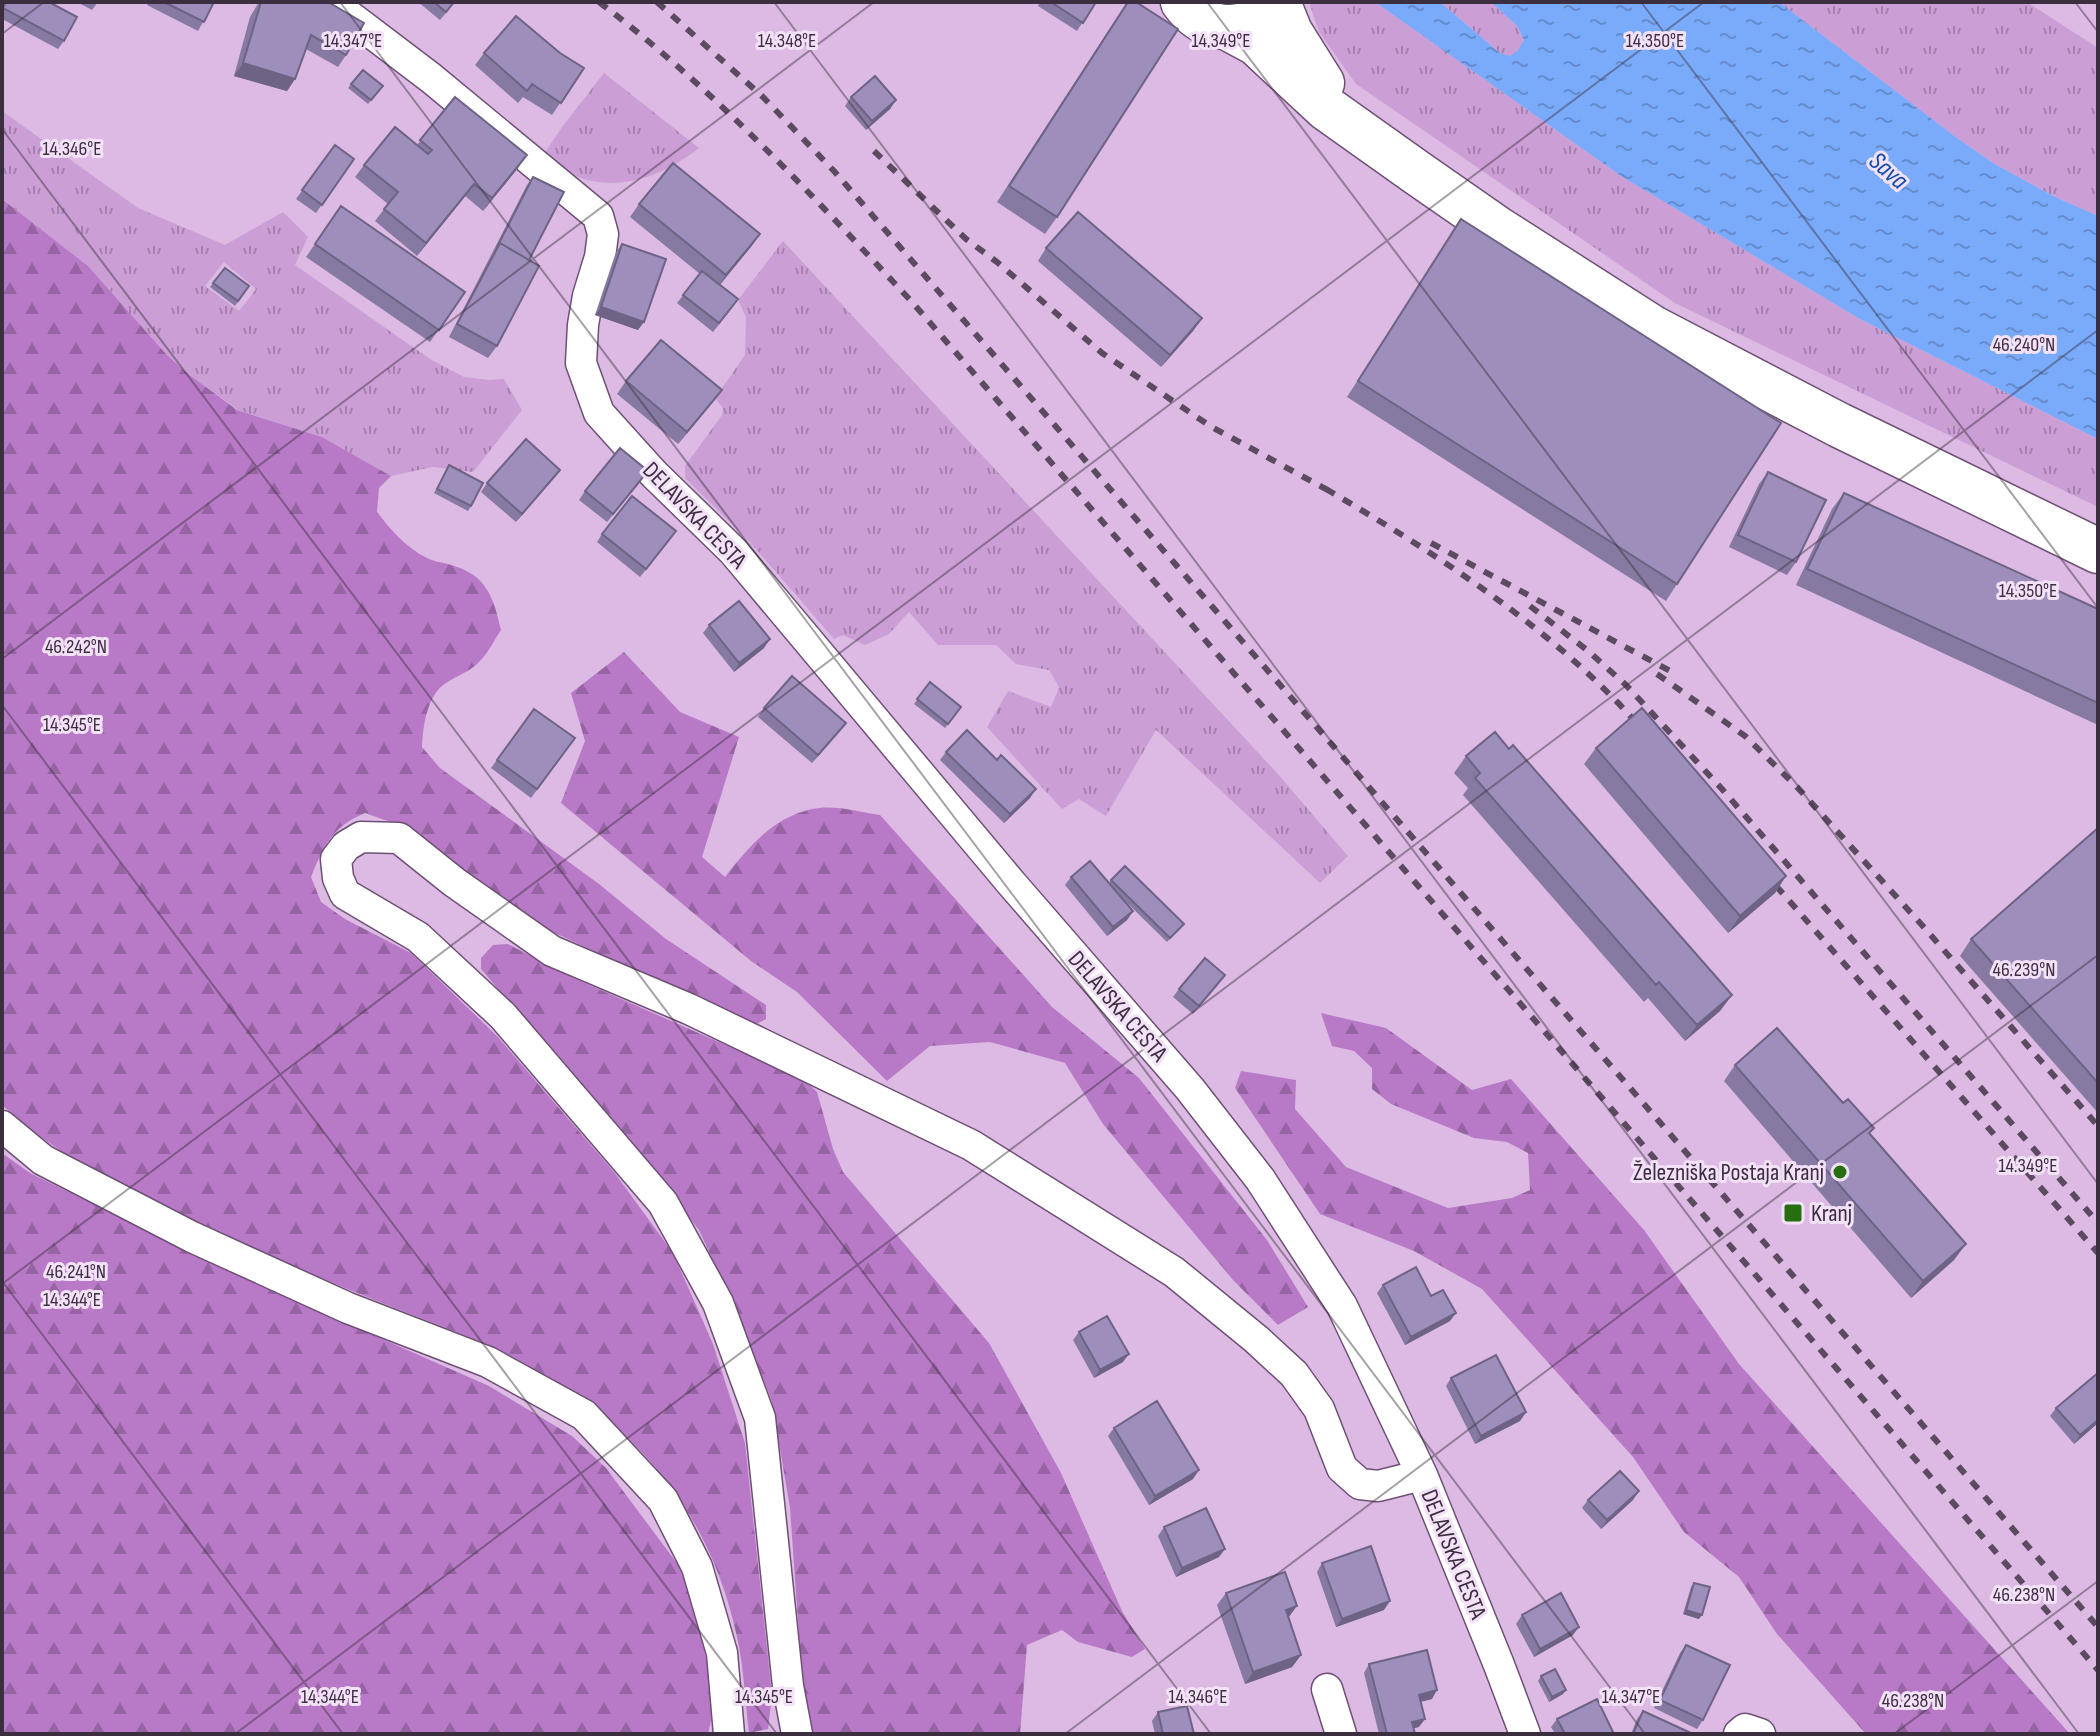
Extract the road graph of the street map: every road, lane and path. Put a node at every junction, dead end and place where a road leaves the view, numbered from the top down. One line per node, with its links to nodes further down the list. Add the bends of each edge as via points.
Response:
1 (331, 2): 9 (street, DELAVSKA CESTA, via 598,216 602,246 585,310 581,363 599,413 733,551 1190,1089 1260,1179 1342,1306)
2 (1183, 2): 5 (main road, via 1202,21)
3 (1272, 2): 5 (main road, via 1257,19)
4 (1278, 2): 6 (main road, via 1302,53)
5 (1228, 28): 6 (main road, via 1256,43 1306,91)
6 (1352, 124): 7 (main road, via 1498,229 1653,328)
7 (2098, 551)
8 (2, 1126): 11 (street, via 43,1160 192,1237 348,1308 488,1362 584,1415 663,1500 697,1567 722,1653)
9 (1422, 1475): 12 (street, via 1378,1486 1360,1484 1342,1468 1319,1409 1294,1374 1256,1339 1174,1272 971,1145 689,1009 552,951 399,838 361,837 336,859 345,894 418,937 503,1016 663,1203 718,1303 760,1418); 14 (street, DELAVSKA CESTA)
10 (1327, 1689): 13 (street)
11 (729, 1734)
12 (797, 1734)
13 (1341, 1734)
14 (1525, 1734)
15 (1739, 1734): 16 (street, via 1745,1729)
16 (1760, 1734)

